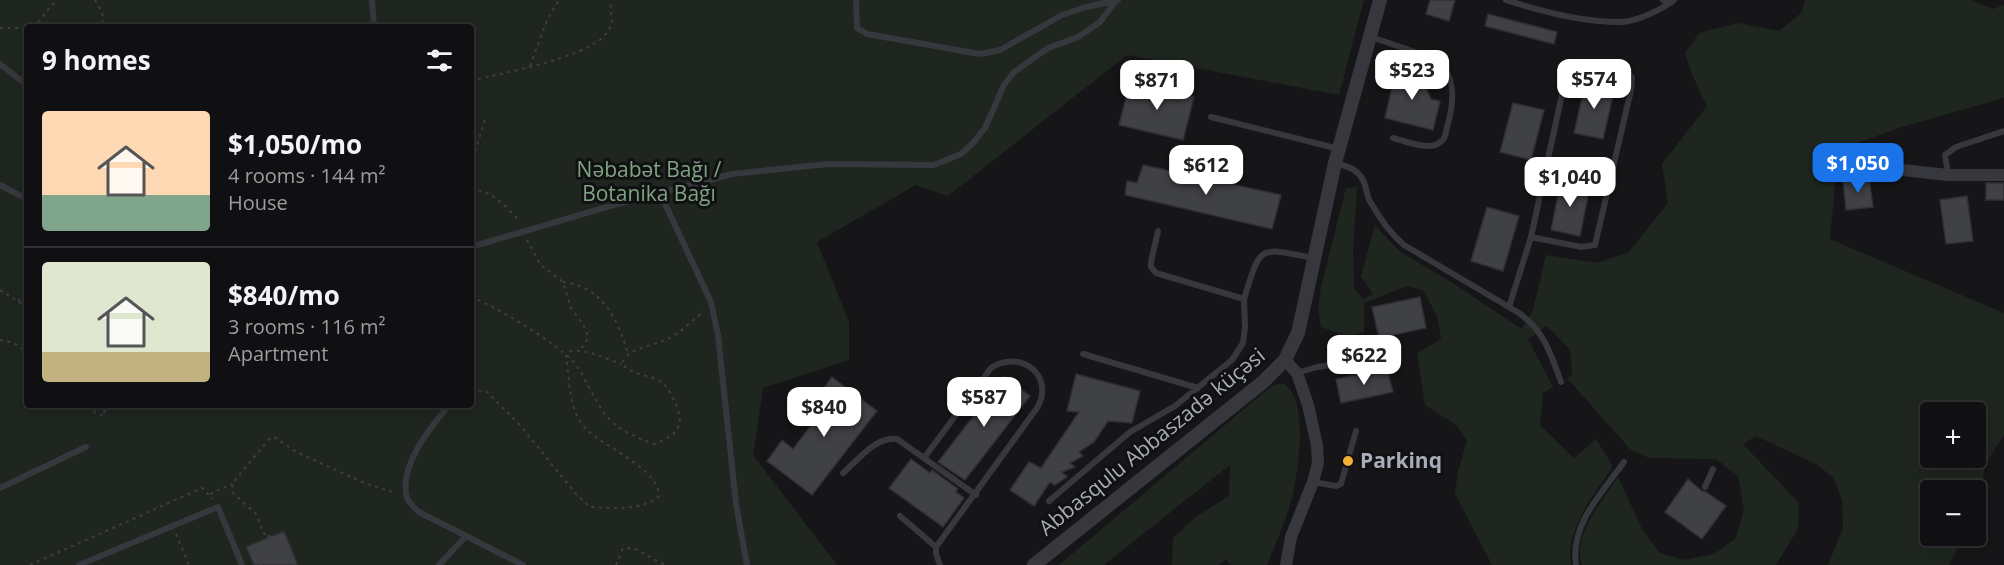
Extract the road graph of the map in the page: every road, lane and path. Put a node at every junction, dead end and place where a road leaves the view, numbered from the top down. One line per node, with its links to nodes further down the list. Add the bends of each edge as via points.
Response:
1 (58, 0): 12 (path)
2 (95, 0): 13 (path)
3 (372, 0): 14 (lane)
4 (559, 0): 19 (path)
5 (610, 0): 19 (path, via 612,24 603,37 577,52)
6 (856, 0): 10 (lane, via 857,28 867,34 980,54 1000,50 1062,15)
7 (1380, 0): 17 (street, Abbasqulu Abbaszadə küçəsi)
8 (1506, 0): 11 (lane, via 1563,15 1621,23)
9 (1663, 0): 11 (lane)
10 (1117, 1): 34 (lane, via 1100,22 1078,37 1048,48 1014,72 985,128 961,154 946,162 828,164 743,173)
11 (1673, 1)
12 (36, 24)
13 (104, 24)
14 (374, 24)
15 (0, 28): 16 (path)
16 (24, 28)
17 (1370, 36): 25 (lane, via 1440,62 1453,89 1453,105 1444,138 1438,144 1428,146); 26 (street, Abbasqulu Abbaszadə küçəsi)
18 (0, 64): 21 (lane)
19 (530, 66): 20 (path)
20 (474, 80)
21 (24, 83)
22 (486, 116): 27 (path)
23 (1211, 117): 26 (lane)
24 (2004, 130): 30 (lane, via 1951,151 1945,156)
25 (1393, 138)
26 (1339, 149): 28 (street, Abbasqulu Abbaszadə küçəsi)
27 (474, 156)
28 (1335, 163): 40 (street, Abbasqulu Abbaszadə küçəsi); 49 (lane, via 1360,174 1369,201 1404,245)
29 (1903, 170): 30 (street)
30 (1948, 175): 31 (street)
31 (2004, 175)
32 (0, 185): 35 (lane)
33 (474, 190): 36 (path, via 486,191 497,199)
34 (660, 193): 36 (lane); 47 (lane)
35 (24, 197)
36 (525, 231): 39 (lane); 41 (path, via 540,264)
37 (1158, 231): 45 (lane, via 1151,262 1156,273)
38 (1531, 237): 38 (lane, via 1595,245 1633,82 1629,74 1583,66 1574,67 1566,76); 49 (lane)
39 (474, 246)
40 (1314, 258): 45 (lane, via 1275,250 1263,254 1256,259); 56 (street, Abbasqulu Abbaszadə küçəsi, via 1298,333)
41 (562, 282): 52 (path, via 571,308 588,336); 53 (path, via 593,292 609,308)
42 (0, 290): 46 (path)
43 (24, 294): 46 (path)
44 (474, 298): 55 (path)
45 (1244, 298): 61 (lane, via 1243,343 1232,360)
46 (18, 301): 48 (path)
47 (711, 302): 53 (path, via 671,337); 96 (lane)
48 (24, 303)
49 (1509, 307): 60 (lane, via 1531,321 1543,336)
50 (0, 340): 51 (path)
51 (24, 350)
52 (579, 351): 55 (path, via 567,352); 58 (path)
53 (628, 354): 58 (path)
54 (1083, 354): 61 (lane)
55 (566, 356): 58 (path, via 578,368 610,422 654,444 670,438 681,423 669,389); 62 (path, via 572,403 579,419 586,429 649,475 659,489 653,502 590,507 519,424 487,392)
56 (1286, 360): 59 (street); 98 (street, Abbasqulu Abbaszadə küçəsi)
57 (1362, 361): 59 (lane)
58 (622, 364)
59 (1297, 373): 72 (street, via 1317,445)
60 (1561, 382)
61 (1198, 388): 79 (lane, via 1130,432)
62 (474, 390)
63 (91, 408): 64 (path, via 104,416)
64 (105, 408)
65 (447, 408): 78 (lane, via 420,441 406,478)
66 (1356, 431): 72 (lane, via 1341,484)
67 (86, 447): 75 (lane)
68 (924, 458): 71 (lane, via 890,438 874,445); 77 (lane); 77 (lane, via 991,368 1014,360 1032,369 1042,388 1037,408)
69 (1624, 462): 100 (lane, via 1578,532)
70 (1713, 469): 74 (lane)
71 (843, 473)
72 (1313, 483): 99 (street, via 1291,537)
73 (232, 484): 76 (path); 78 (path, via 274,437 298,453 367,484); 83 (path, via 233,493 257,515 263,532)
74 (1705, 487)
75 (0, 488)
76 (210, 494): 80 (path); 86 (path, via 202,488)
77 (976, 495): 85 (lane)
78 (407, 496): 84 (lane, via 419,512)
79 (1049, 501)
80 (218, 507): 82 (lane); 89 (lane)
81 (900, 516): 85 (lane)
82 (173, 526): 87 (lane); 88 (path)
83 (269, 535): 90 (path, via 259,554); 91 (path, via 287,546)
84 (466, 536): 92 (lane); 93 (lane)
85 (936, 547): 97 (lane)
86 (30, 565)
87 (79, 565)
88 (189, 565)
89 (242, 565)
90 (261, 565)
91 (296, 565)
92 (439, 565)
93 (523, 565)
94 (616, 565): 95 (path, via 623,548 635,549)
95 (665, 565)
96 (747, 565)
97 (940, 565)
98 (1034, 565)
99 (1286, 565)
100 (1576, 565)

